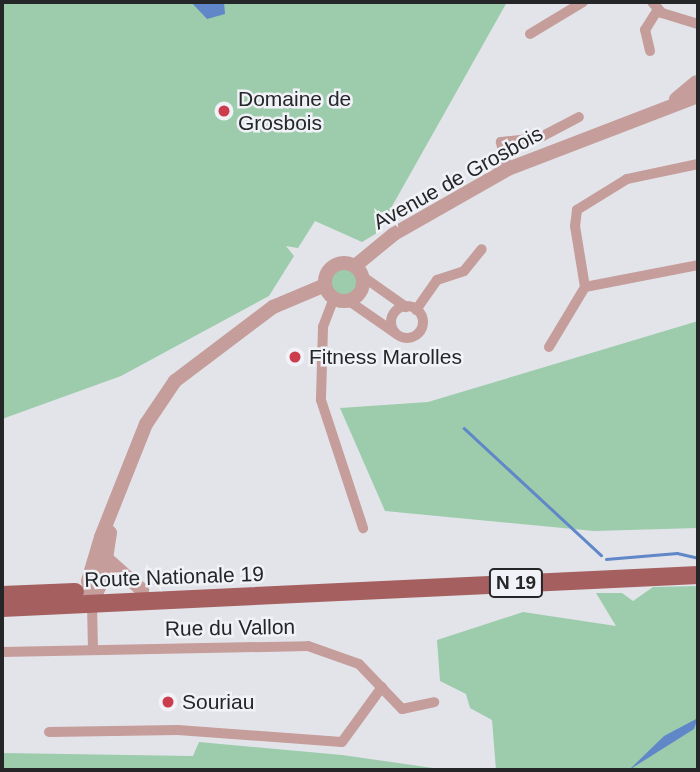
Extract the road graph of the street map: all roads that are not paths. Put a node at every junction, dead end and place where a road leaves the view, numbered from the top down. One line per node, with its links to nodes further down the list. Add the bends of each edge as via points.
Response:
1 (583, 2): 4 (street)
2 (655, 5): 3 (street); 5 (street, via 645,30)
3 (698, 24)
4 (530, 34)
5 (650, 51)
6 (698, 85): 9 (street, Avenue de Grosbois, via 664,105)
7 (579, 117): 9 (street, via 539,138 501,142)
8 (698, 164): 14 (street, via 627,179 577,210 578,274)
9 (508, 169): 12 (street, Avenue de Grosbois, via 394,234)
10 (482, 249): 17 (street, via 464,271 438,281)
11 (698, 265): 14 (street)
12 (359, 271): 13 (street, via 342,262); 16 (street, via 362,288); 17 (street)
13 (326, 279): 15 (street); 20 (street, via 273,307 175,381 146,424)
14 (585, 287): 19 (street)
15 (334, 298): 16 (street); 21 (street, via 323,327 321,400)
16 (349, 301): 18 (street)
17 (411, 308): 18 (street, via 391,319); 18 (street, via 419,332)
18 (399, 336)
19 (549, 346)
20 (114, 507): 22 (street); 26 (street)
21 (363, 528)
22 (107, 559): 25 (street); 26 (street)
23 (691, 576): 24 (main road, Route Nationale 19 / N 19)
24 (348, 589): 25 (main road, Route Nationale 19 / N 19); 26 (main road, Route Nationale 19 / N 19)
25 (142, 590): 26 (main road, Route Nationale 19 / N 19)
26 (89, 592): 27 (main road, Route Nationale 19 / N 19); 28 (main road, Route Nationale 19 / N 19); 29 (street)
27 (2, 595)
28 (2, 608)
29 (93, 649): 30 (street, Rue du Vallon); 31 (street, Rue du Vallon, via 308,646 359,664)
30 (2, 652)
31 (382, 687): 32 (street, Rue du Vallon, via 402,709 421,710); 33 (street, via 342,742 177,730)
32 (434, 702)
33 (49, 732)

